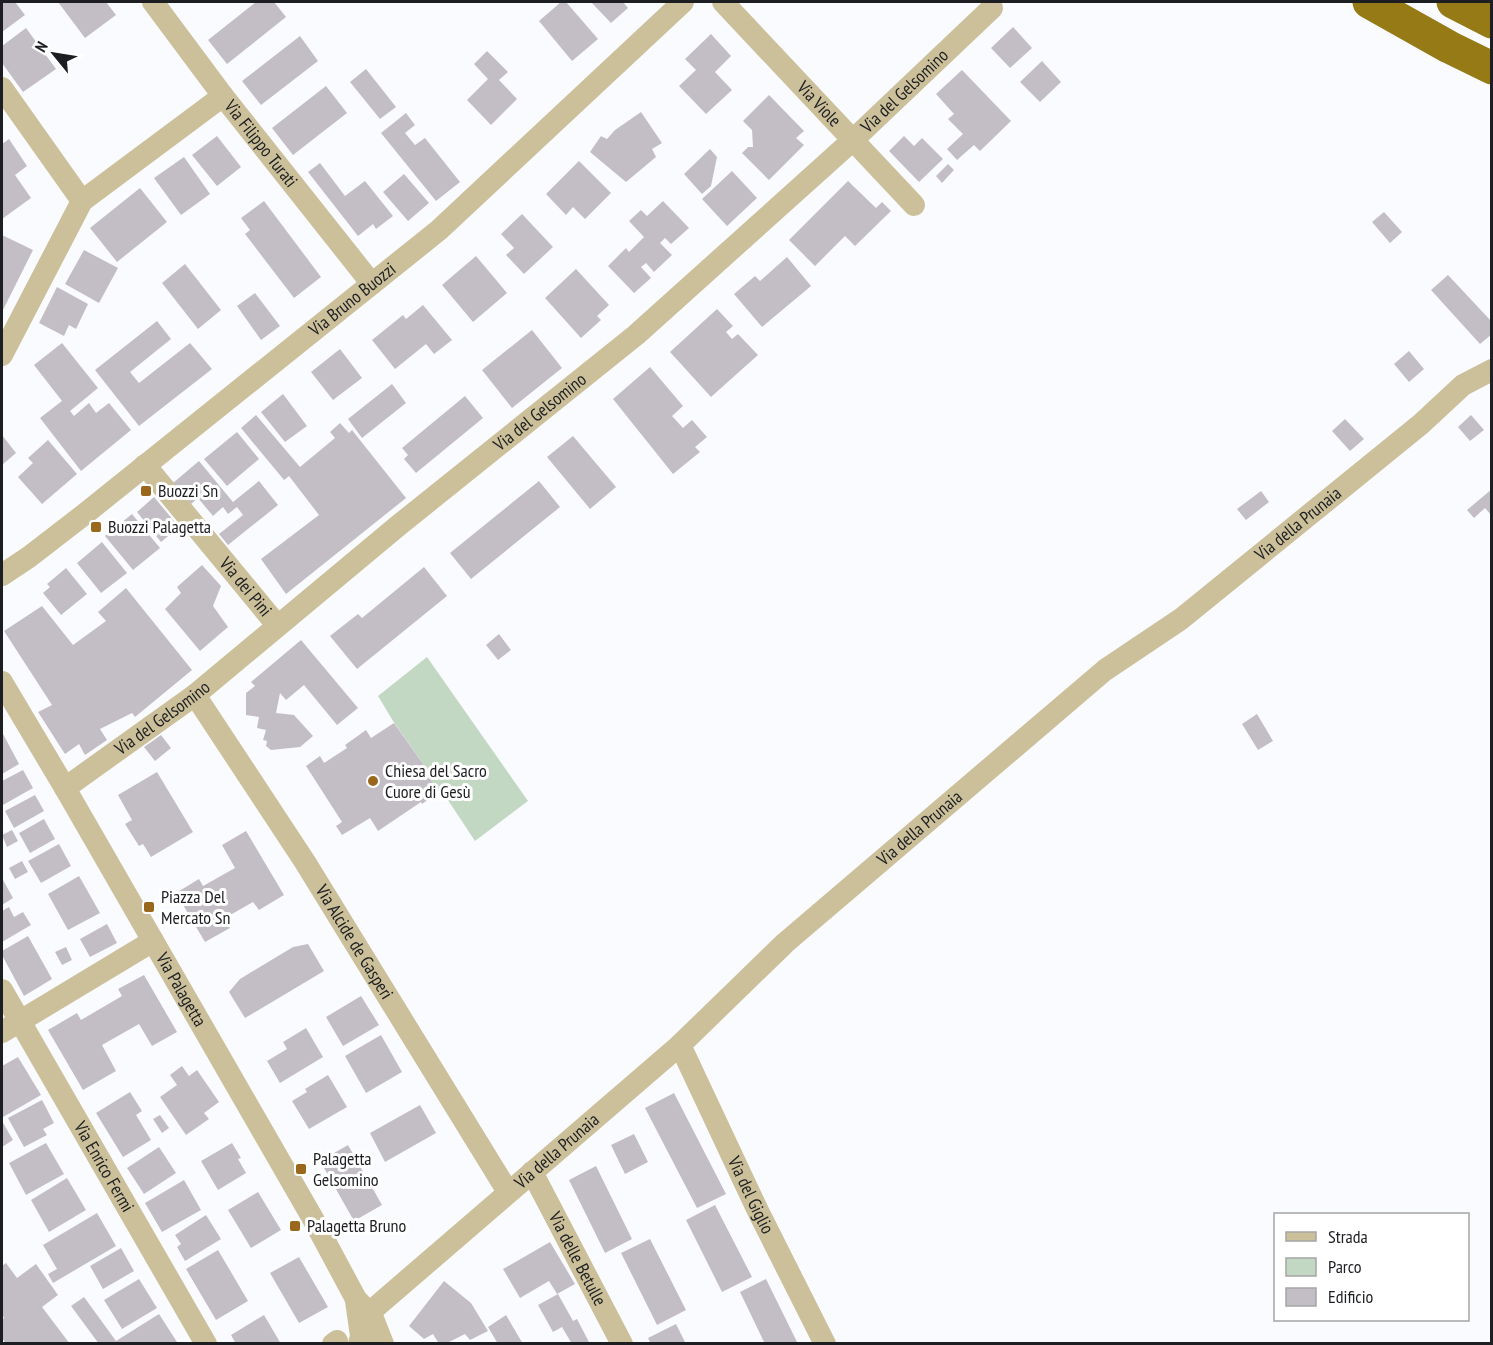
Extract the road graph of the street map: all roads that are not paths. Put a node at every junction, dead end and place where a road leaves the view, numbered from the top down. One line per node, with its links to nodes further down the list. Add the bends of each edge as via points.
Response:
1 (153, 2): 10 (street, Via Filippo Turati)
2 (684, 2): 14 (street, Via Bruno Buozzi, via 439,230)
3 (723, 2): 11 (street, Via Viole)
4 (1369, 2): 8 (highway)
5 (1454, 2): 7 (highway)
6 (992, 8): 11 (street, Via del Gelsomino)
7 (1491, 22)
8 (1491, 68)
9 (2, 88): 12 (street)
10 (223, 96): 12 (street); 14 (street, Via Filippo Turati)
11 (854, 139): 13 (street, Via Viole); 19 (street, Via del Gelsomino, via 636,335)
12 (82, 201): 15 (street)
13 (914, 205)
14 (372, 284): 17 (street, Via Bruno Buozzi)
15 (2, 355)
16 (1491, 370): 26 (street, Via della Prunaia, via 1463,385 1421,424 1181,619 1105,670 785,943)
17 (145, 465): 18 (street, Via Bruno Buozzi); 19 (street, Via dei Pini)
18 (2, 575)
19 (277, 625): 21 (street, Via del Gelsomino)
20 (2, 682): 22 (street, Via Palagetta)
21 (195, 695): 22 (street, Via del Gelsomino); 28 (street, Via Alcide de Gasperi, via 305,862)
22 (65, 788): 23 (street, Via Palagetta)
23 (153, 941): 25 (street); 29 (street, Via Palagetta)
24 (2, 990): 25 (street, Via Enrico Fermi)
25 (11, 1026): 30 (street, Via Enrico Fermi)
26 (680, 1045): 27 (street, Via della Prunaia); 34 (street, Via del Giglio)
27 (532, 1172): 28 (street, Via della Prunaia); 33 (street, Via delle Betulle)
28 (508, 1192): 29 (street, Via della Prunaia)
29 (368, 1319): 31 (street, Via Palagetta, via 360,1329); 32 (street, Via Palagetta)
30 (207, 1344)
31 (359, 1344)
32 (383, 1344)
33 (622, 1344)
34 (825, 1344)

